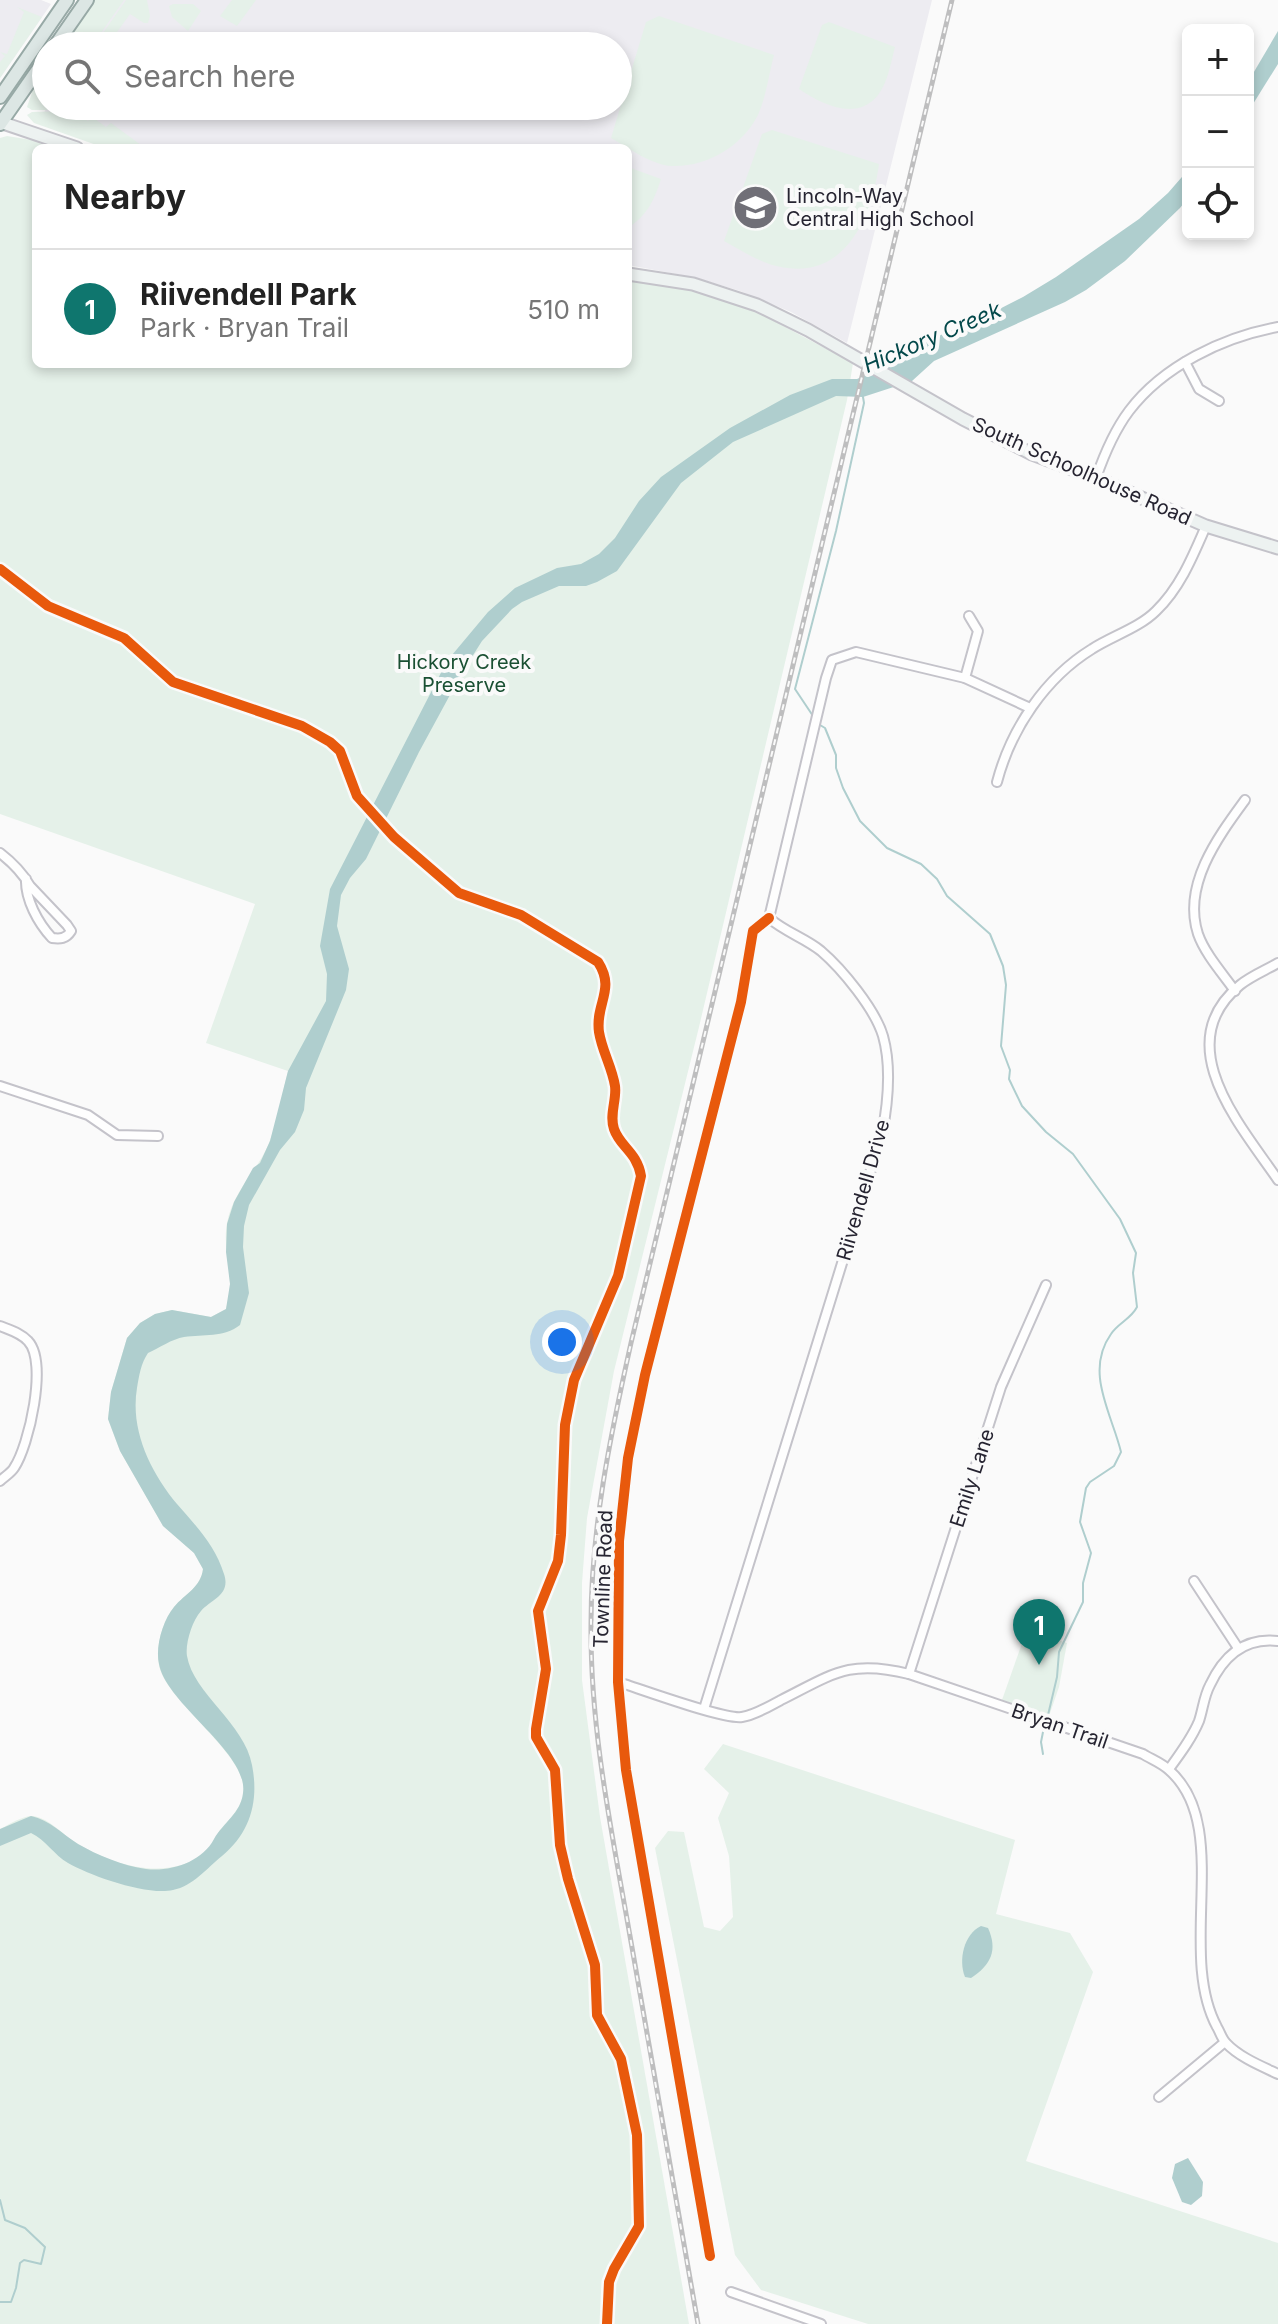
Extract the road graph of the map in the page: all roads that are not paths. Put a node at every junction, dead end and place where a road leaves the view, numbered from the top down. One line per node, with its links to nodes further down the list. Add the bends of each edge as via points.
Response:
1 (67, 0): 3 (main road)
2 (87, 0): 4 (main road)
3 (45, 32)
4 (65, 32)
5 (32, 51): 7 (main road)
6 (32, 78): 8 (main road)
7 (0, 97)
8 (0, 123): 9 (street)
9 (65, 144)
10 (632, 275): 14 (street, South Schoolhouse Road, via 736,297 808,330 1032,454)
11 (1278, 327): 12 (street)
12 (1185, 362): 13 (street, via 1199,389); 14 (street, via 1129,410)
13 (1219, 401)
14 (1096, 478): 15 (street, South Schoolhouse Road)
15 (1206, 526): 16 (street, South Schoolhouse Road); 19 (street, via 1187,571 1155,612 1066,667)
16 (1278, 548)
17 (969, 616): 18 (street, via 978,631)
18 (965, 678): 19 (street); 24 (street, via 856,652 832,660)
19 (1030, 708): 20 (street)
20 (997, 782)
21 (1245, 800): 26 (street, via 1216,840 1199,879 1194,914 1199,936)
22 (0, 853): 23 (street)
23 (26, 879): 23 (street, via 25,890 45,931 52,938 68,935 67,925)
24 (769, 918): 37 (street, Townline Road, via 753,931 741,1002 628,1458 619,1541); 38 (street, Riivendell Drive, via 821,951 860,993 883,1035 889,1094 882,1134)
25 (1278, 963): 26 (street)
26 (1235, 991): 29 (street, via 1208,1034 1212,1068 1223,1101)
27 (0, 1086): 28 (street, via 88,1115 117,1135)
28 (158, 1136)
29 (1276, 1174)
30 (1046, 1285): 36 (street, Emily Lane, via 1001,1387)
31 (0, 1326): 32 (street, via 29,1341 36,1355 37,1380 24,1447)
32 (0, 1481)
33 (1194, 1581): 35 (street)
34 (1278, 1641): 35 (street, via 1260,1639)
35 (1238, 1648): 39 (street, via 1210,1684 1199,1722)
36 (909, 1674): 38 (street, Bryan Trail, via 854,1667 740,1718); 39 (street, Bryan Trail, via 1143,1754)
37 (618, 1682): 38 (street, Bryan Trail); 43 (street, Townline Road, via 626,1770)
38 (704, 1709)
39 (1169, 1769): 40 (street, Bryan Trail, via 1189,1794 1200,1828 1200,1973 1208,2010)
40 (1225, 2042): 41 (street, Bryan Trail); 42 (street)
41 (1278, 2074)
42 (1159, 2097)
43 (710, 2256)
44 (731, 2292): 45 (street)
45 (819, 2324)

